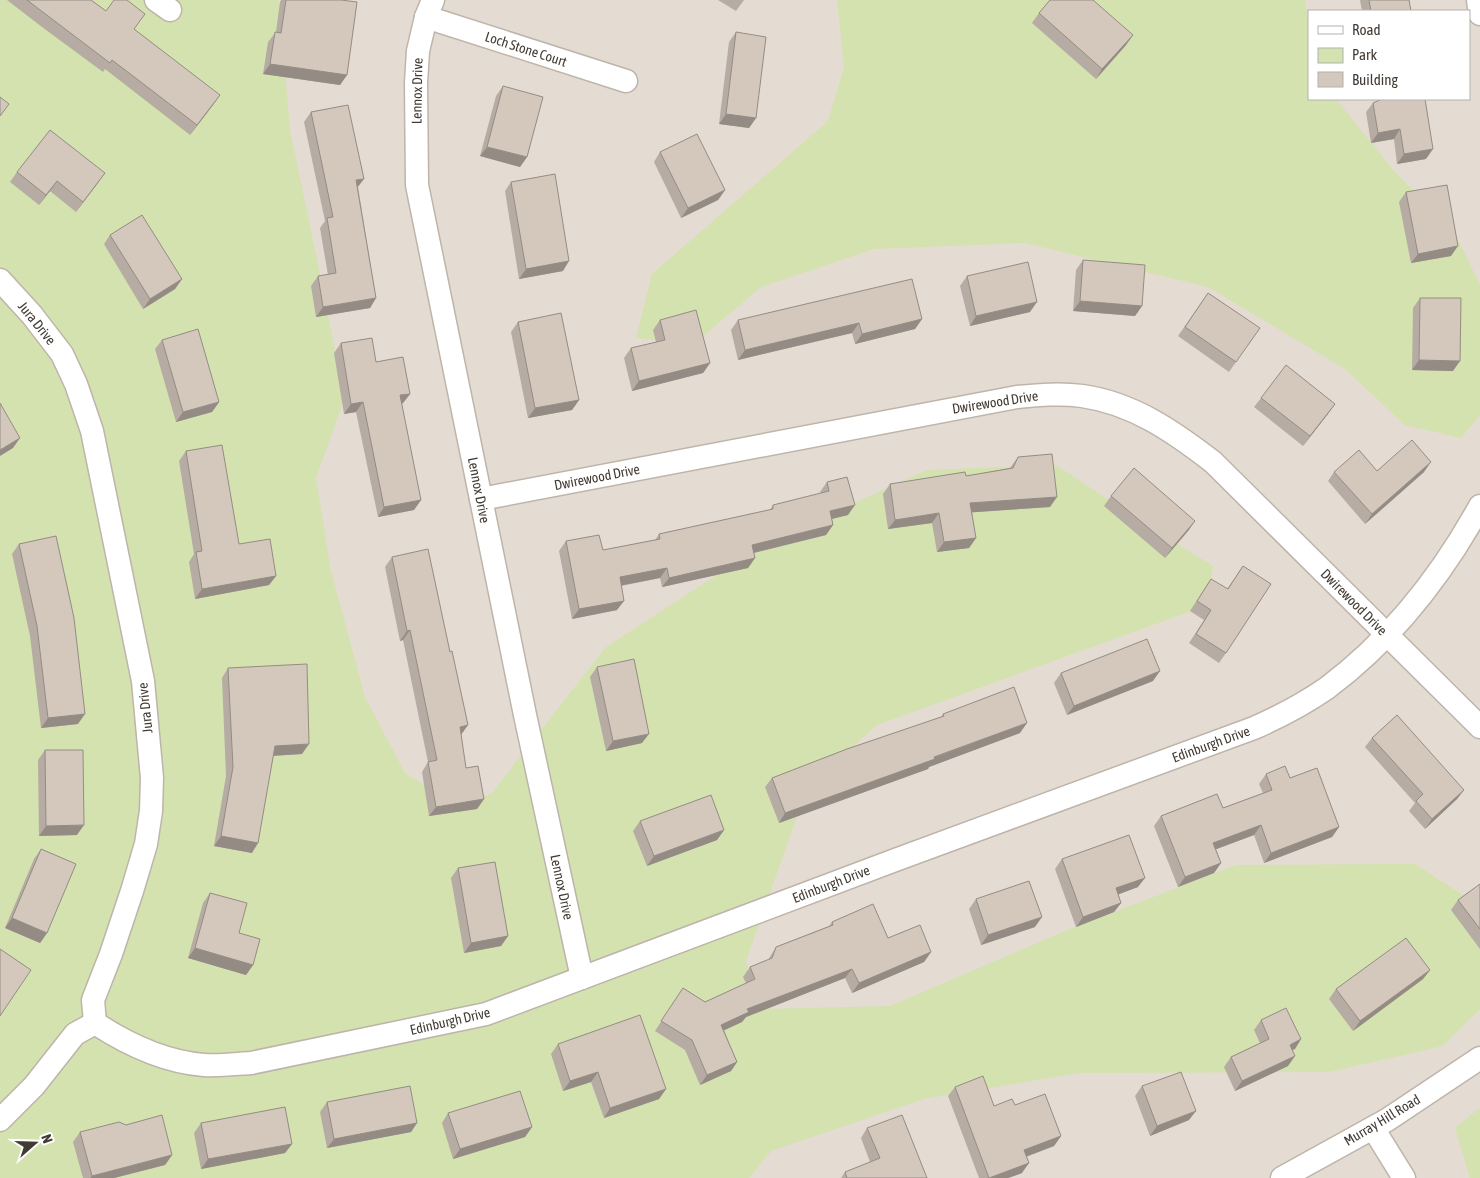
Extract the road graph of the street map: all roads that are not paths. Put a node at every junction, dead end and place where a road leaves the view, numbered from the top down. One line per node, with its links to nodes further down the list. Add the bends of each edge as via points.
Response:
1 (1478, 0): 3 (street)
2 (429, 9): 4 (street, Loch Stone Court); 6 (street, Lennox Drive, via 418,51 417,185)
3 (1480, 14)
4 (626, 81)
5 (0, 280): 11 (street, Jura Drive, via 62,354 76,384 92,431 143,682 152,778 151,811 146,844 132,891 93,1000)
6 (480, 499): 8 (street, Dwirewood Drive, via 1018,397 1050,394 1083,396 1131,409 1174,433 1214,462); 10 (street, Lennox Drive)
7 (1480, 506): 8 (street, Edinburgh Drive, via 1434,579)
8 (1387, 634): 9 (street, Dwirewood Drive); 10 (street, Edinburgh Drive, via 1326,688 1254,728)
9 (1480, 727)
10 (582, 978): 11 (street, Edinburgh Drive, via 486,1014 250,1063 201,1064 169,1058 138,1047)
11 (95, 1023): 13 (street, via 74,1034 34,1086)
12 (1480, 1058): 14 (street, Murray Hill Road)
13 (0, 1120)
14 (1374, 1128): 15 (street, Murray Hill Road); 16 (street)
15 (1282, 1178)
16 (1404, 1178)

